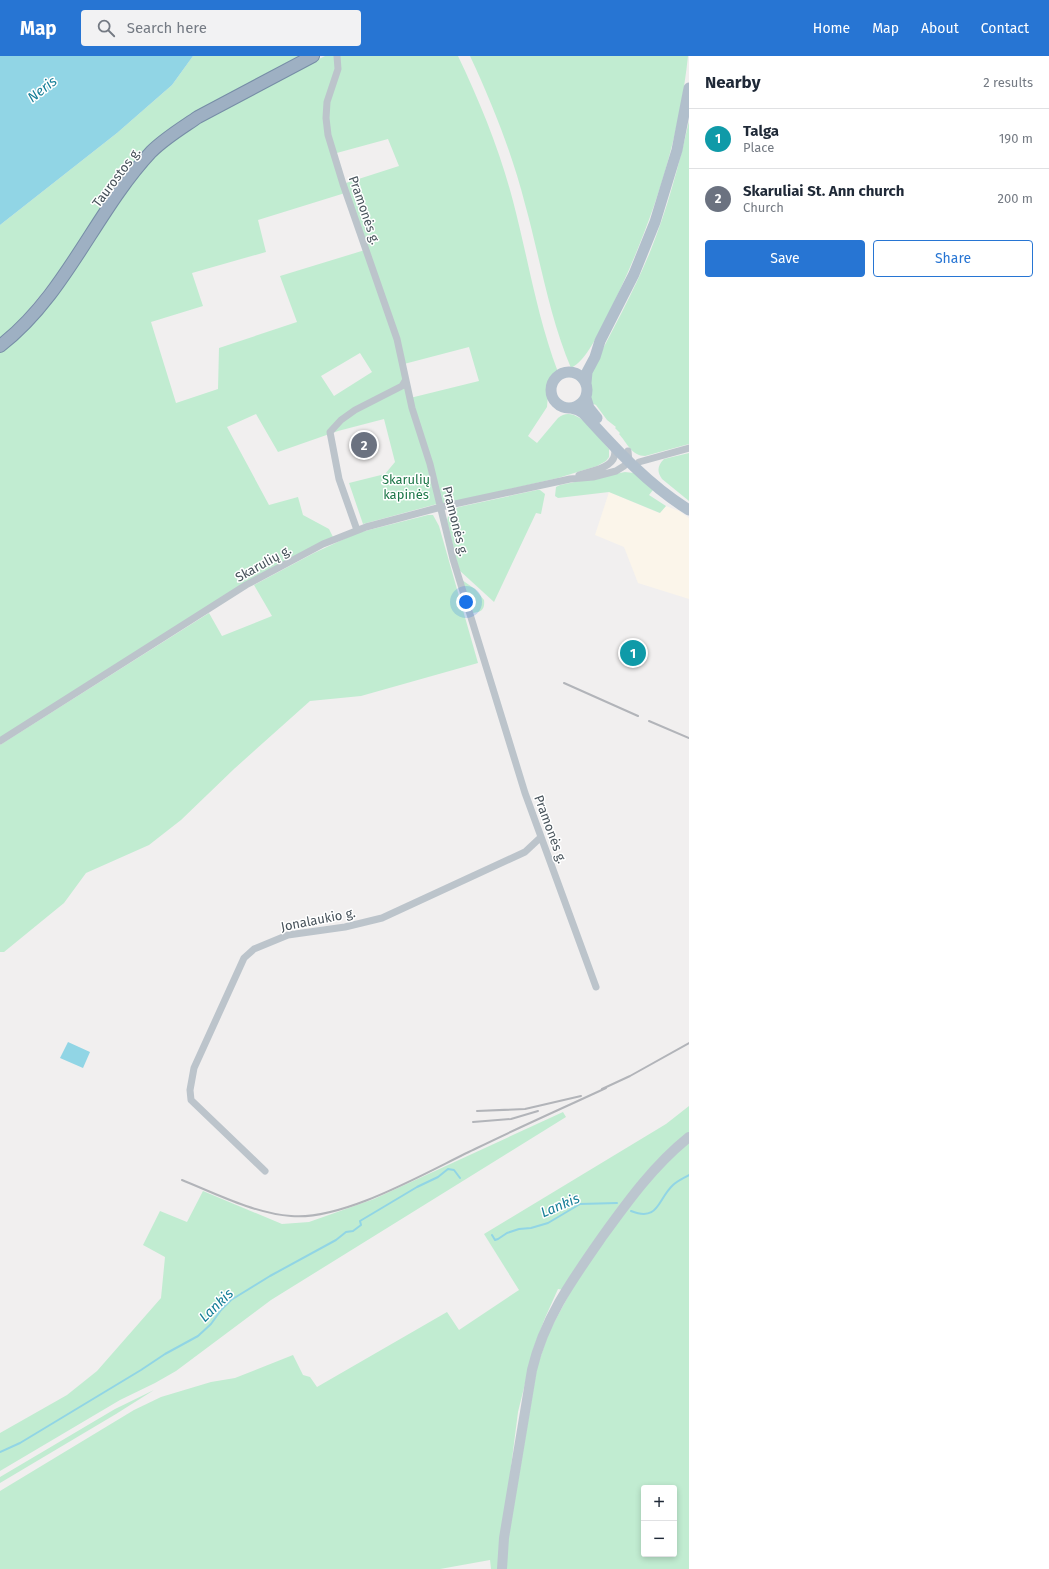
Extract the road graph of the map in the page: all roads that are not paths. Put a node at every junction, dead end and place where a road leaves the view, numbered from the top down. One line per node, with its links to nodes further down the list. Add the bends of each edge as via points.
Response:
1 (313, 56): 5 (highway, Taurostos g., via 198,117 152,151 125,183 47,298 18,331)
2 (337, 56): 7 (street, Pramonės g., via 338,69 327,102 328,135 397,339 405,369)
3 (689, 88): 4 (main road, via 677,150 657,216 634,274)
4 (600, 341): 6 (main road, via 580,368); 8 (main road, via 587,372)
5 (0, 346)
6 (570, 372): 8 (main road); 10 (main road, via 556,378 551,392 558,405)
7 (405, 381): 16 (street, Pramonės g.); 18 (street, via 402,386 340,420 330,432 339,479)
8 (586, 383): 9 (main road)
9 (586, 398): 10 (main road, via 580,405); 13 (main road, via 589,408)
10 (571, 408): 11 (main road, via 583,413)
11 (614, 447): 13 (main road); 14 (street, Skarulių g., via 615,458 608,465)
12 (689, 448): 13 (street, Skarulių g.)
13 (632, 458): 14 (street, Skarulių g., via 616,471); 15 (main road); 17 (main road, via 667,494)
14 (570, 479): 16 (street, Skarulių g.)
15 (689, 505)
16 (441, 507): 18 (street, Skarulių g.); 20 (street, Pramonės g., via 471,620)
17 (689, 510)
18 (357, 530): 19 (street, Skarulių g., via 323,544 246,584)
19 (0, 741)
20 (541, 837): 21 (street, Pramonės g.); 23 (street, Jonalaukio g., via 525,852 382,918 345,927 288,934 254,949 244,958 194,1068 190,1090 191,1100)
21 (596, 987)
22 (689, 1137): 24 (main road, via 663,1160 632,1194 562,1296 543,1334 532,1370 504,1538)
23 (265, 1171)
24 (502, 1569)

